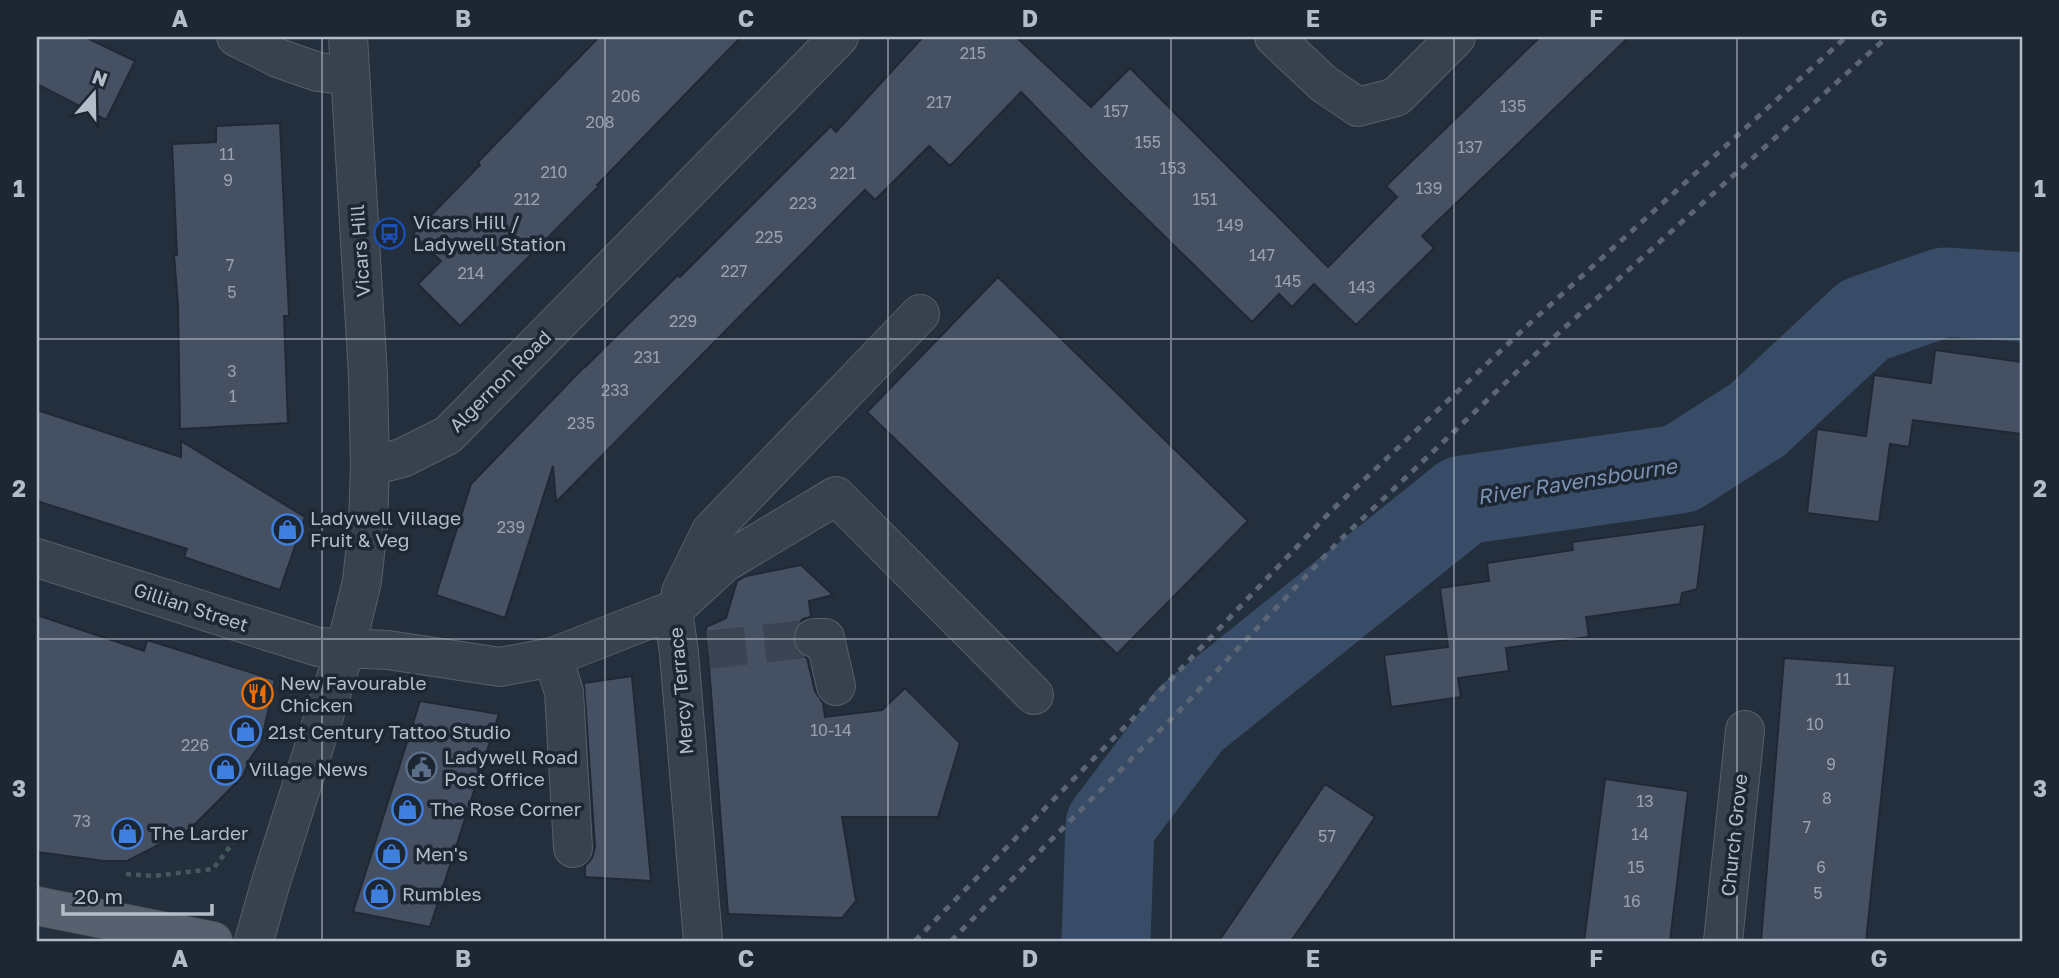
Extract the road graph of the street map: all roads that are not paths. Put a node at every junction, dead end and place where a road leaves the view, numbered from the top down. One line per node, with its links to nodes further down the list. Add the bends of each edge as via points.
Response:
1 (236, 37): 6 (street, via 318,72)
2 (348, 37): 6 (street, Vicars Hill)
3 (839, 37): 8 (street, Algernon Road, via 448,435 402,458)
4 (1274, 37): 5 (street, via 1324,85 1358,107 1396,97)
5 (1456, 37)
6 (350, 76): 8 (street, Vicars Hill)
7 (920, 314): 10 (street, via 711,531)
8 (370, 466): 12 (street, via 362,580)
9 (37, 558): 12 (street, Gillian Street, via 318,647)
10 (673, 610): 13 (street, Mercy Terrace); 15 (street, via 724,563 835,496); 21 (street, Mercy Terrace, via 693,652)
11 (814, 638): 14 (street, via 825,638)
12 (346, 647): 13 (street, Mercy Terrace, via 500,667); 20 (street)
13 (553, 657): 17 (street, via 564,692)
14 (836, 686)
15 (1034, 695)
16 (1745, 730): 22 (street, Church Grove)
17 (573, 848)
18 (37, 906): 19 (main road)
19 (213, 941)
20 (254, 941)
21 (703, 941)
22 (1723, 941)

